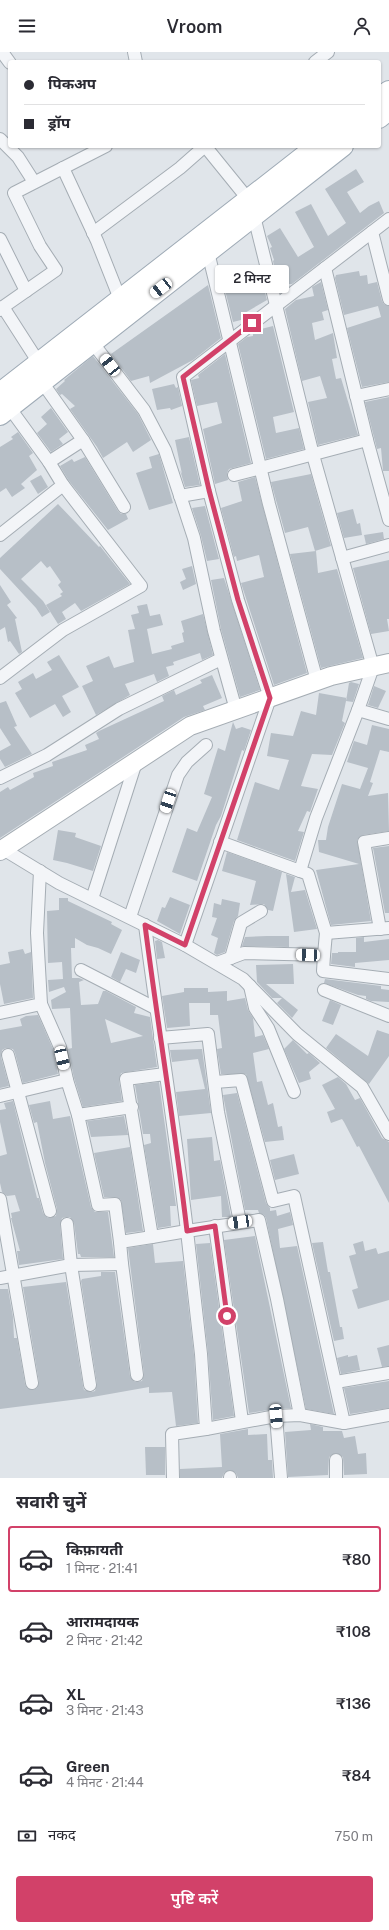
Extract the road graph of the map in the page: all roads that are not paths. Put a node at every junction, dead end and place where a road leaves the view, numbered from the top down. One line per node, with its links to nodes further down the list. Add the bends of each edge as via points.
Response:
1 (2, 52): 3 (street)
2 (328, 52): 4 (street)
3 (8, 60)
4 (318, 60)
5 (389, 110): 6 (main road)
6 (381, 116)
7 (0, 139): 8 (street)
8 (8, 147)
9 (9, 148): 16 (street)
10 (102, 148): 15 (street)
11 (203, 148): 20 (street)
12 (206, 148): 17 (street)
13 (316, 148): 17 (main road)
14 (340, 148): 17 (main road)
15 (63, 168): 16 (street); 20 (street)
16 (34, 182): 24 (street, via 14,193 40,246 56,270)
17 (251, 208): 22 (main road); 25 (main road); 27 (street)
18 (389, 219): 19 (street)
19 (372, 232): 23 (street); 26 (street)
20 (93, 233): 25 (street)
21 (0, 240): 24 (street)
22 (208, 252): 29 (main road); 30 (street)
23 (325, 268): 27 (street); 34 (street)
24 (26, 291): 28 (street)
25 (120, 299): 31 (main road)
26 (389, 299)
27 (276, 305): 30 (street); 38 (street)
28 (2, 308): 31 (street)
29 (92, 342): 32 (main road); 45 (street, via 144,410 165,450)
30 (228, 342): 40 (street); 43 (street, via 183,377)
31 (38, 362): 35 (main road)
32 (42, 382): 35 (main road); 36 (street)
33 (389, 389): 34 (street)
34 (356, 396): 37 (street)
35 (3, 405): 39 (street)
36 (83, 440): 39 (street); 46 (street)
37 (367, 440): 38 (street); 44 (street)
38 (313, 455): 40 (street); 50 (street)
39 (49, 462): 42 (street)
40 (261, 469): 41 (street); 54 (street)
41 (234, 475)
42 (63, 486): 48 (street); 53 (street, via 141,586 63,630)
43 (209, 490): 45 (street); 55 (street, via 238,600)
44 (385, 494): 47 (street)
45 (180, 496): 51 (street, via 194,538)
46 (124, 507)
47 (389, 520)
48 (0, 535)
49 (389, 544): 50 (street)
50 (342, 558): 52 (street)
51 (222, 659): 56 (street); 61 (street, via 119,709 47,755)
52 (381, 665): 54 (street); 57 (street)
53 (0, 678)
54 (317, 681): 55 (street)
55 (270, 698): 56 (street); 63 (street)
56 (236, 710): 60 (street, via 190,726)
57 (358, 710): 58 (street); 66 (street, via 316,818)
58 (389, 719)
59 (206, 745): 69 (street, via 187,762 178,775)
60 (136, 762): 64 (street); 67 (street)
61 (0, 778)
62 (389, 838): 71 (street, via 364,842)
63 (220, 842): 66 (street); 73 (street)
64 (2, 850): 65 (street)
65 (40, 871): 67 (street); 81 (street, via 37,933)
66 (300, 871): 72 (street, via 308,874)
67 (92, 899): 69 (street)
68 (261, 911): 75 (street, via 241,923)
69 (130, 917): 70 (street)
70 (145, 925): 73 (street); 82 (street)
71 (385, 928): 72 (street)
72 (326, 933): 74 (street)
73 (185, 945): 76 (street)
74 (324, 955): 75 (street, via 244,953); 78 (street, via 323,971)
75 (231, 958): 76 (street)
76 (217, 963): 79 (street)
77 (81, 970): 82 (street)
78 (389, 979)
79 (250, 986): 90 (street, via 255,1008 268,1028); 95 (street, via 297,1034 362,1087)
80 (324, 990): 84 (street)
81 (41, 1004): 83 (street); 88 (street, via 60,1047)
82 (155, 1008): 85 (street)
83 (0, 1013)
84 (389, 1016)
85 (160, 1038): 87 (street); 89 (street, via 208,1034)
86 (8, 1055): 91 (street)
87 (165, 1074): 93 (street, via 126,1079); 101 (street)
88 (67, 1080): 91 (street); 94 (street)
89 (214, 1082): 98 (street); 110 (street, via 241,1080 273,1201 294,1196)
90 (294, 1092)
91 (19, 1093): 92 (street); 97 (street)
92 (0, 1096)
93 (132, 1107): 94 (street); 102 (street)
94 (78, 1115): 103 (street, via 98,1205 115,1204)
95 (389, 1134)
96 (0, 1198): 106 (street)
97 (50, 1211)
98 (240, 1222): 100 (street); 113 (street, via 259,1220)
99 (67, 1224): 105 (street)
100 (215, 1226): 101 (street); 116 (street)
101 (187, 1231): 102 (street); 118 (street, via 201,1354)
102 (152, 1237): 103 (street)
103 (120, 1242): 104 (street)
104 (122, 1264): 105 (street); 109 (street)
105 (71, 1265): 106 (street); 112 (street)
106 (14, 1275): 107 (street); 111 (street)
107 (0, 1278)
108 (389, 1373): 110 (street)
109 (137, 1375)
110 (336, 1382): 117 (street)
111 (32, 1383)
112 (90, 1385)
113 (300, 1415): 115 (street); 117 (street)
114 (389, 1415): 117 (street)
115 (276, 1416): 116 (street); 121 (street)
116 (242, 1421): 118 (street)
117 (344, 1423)
118 (206, 1428): 120 (street, via 172,1434)
119 (336, 1460): 122 (street)
120 (173, 1478)
121 (281, 1478)
122 (336, 1478)

